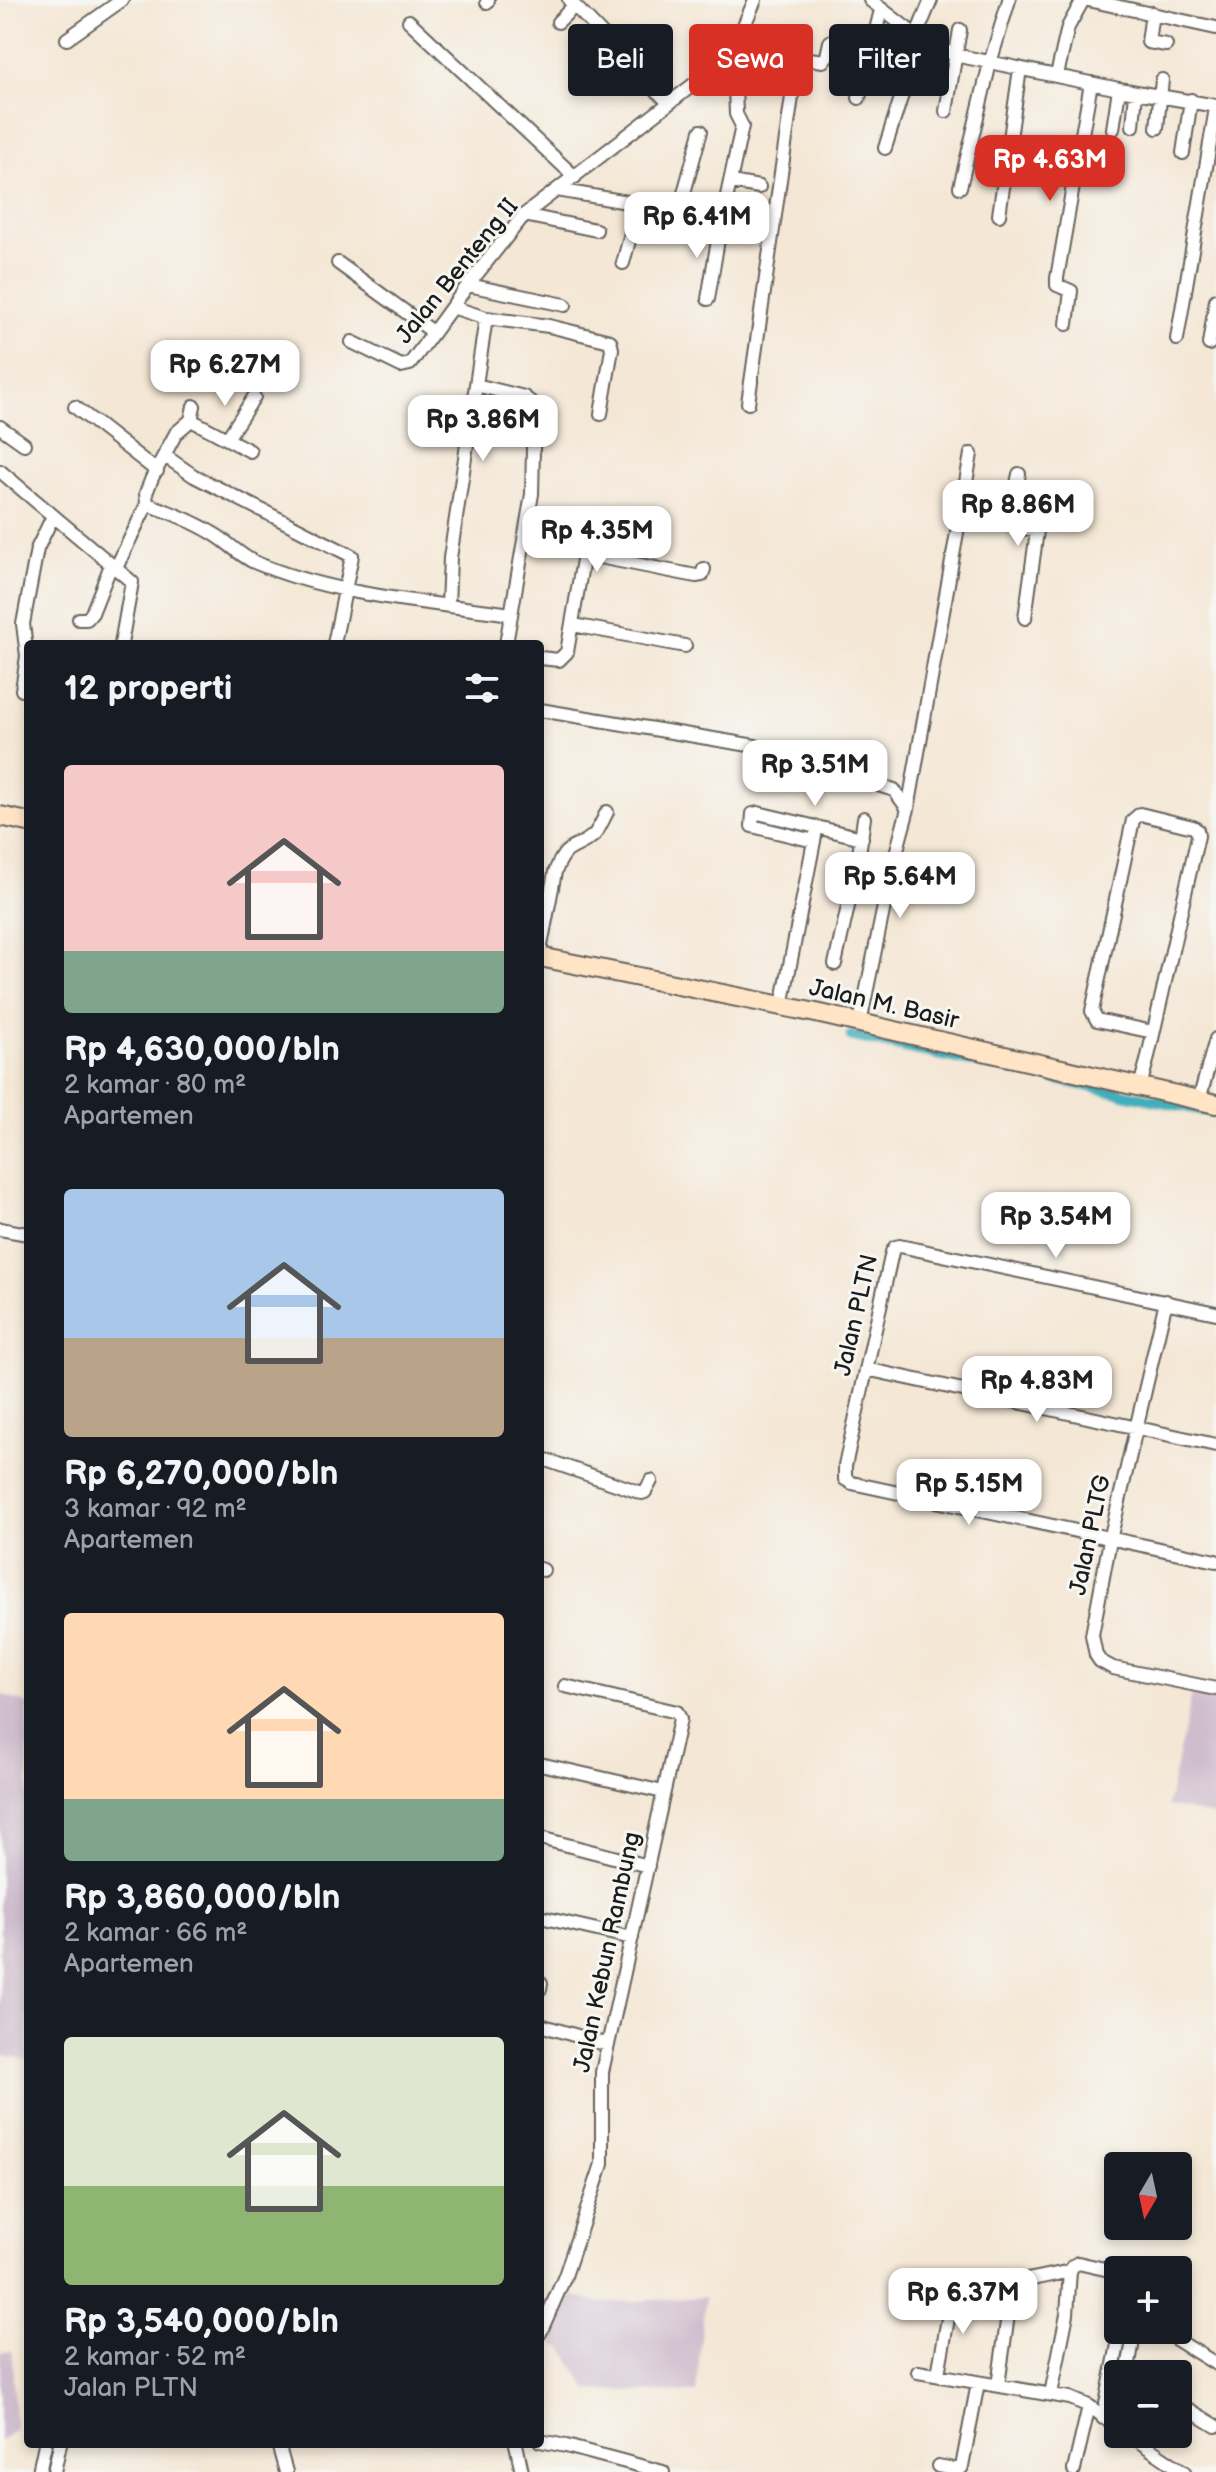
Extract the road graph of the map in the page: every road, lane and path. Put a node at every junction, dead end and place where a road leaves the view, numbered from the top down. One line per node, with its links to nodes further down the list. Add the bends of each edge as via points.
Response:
1 (122, 0): 18 (street)
2 (755, 0): 12 (street, Jalan Benteng II)
3 (870, 0): 8 (street)
4 (931, 0): 15 (street)
5 (1009, 0): 23 (street)
6 (1086, 0): 9 (street); 25 (street, via 1068,27)
7 (572, 3): 11 (street); 34 (street)
8 (881, 10): 13 (street); 14 (street)
9 (1152, 13): 16 (street); 19 (street, via 1148,42)
10 (409, 21): 46 (street)
11 (558, 22)
12 (745, 24)
13 (878, 24)
14 (900, 24)
15 (924, 24)
16 (1216, 28)
17 (960, 30): 22 (street)
18 (67, 39)
19 (1166, 45)
20 (829, 48): 70 (street, via 823,61 797,62)
21 (949, 52): 22 (street)
22 (955, 55): 23 (street); 37 (street)
23 (990, 63): 24 (street); 49 (street)
24 (1020, 69): 25 (street); 53 (street)
25 (1057, 75): 27 (street)
26 (1162, 80): 33 (street)
27 (1091, 83): 29 (street); 44 (street)
28 (689, 86): 34 (street, Jalan Benteng II)
29 (1119, 89): 30 (street); 40 (street)
30 (1136, 92): 33 (street); 38 (street)
31 (737, 96): 47 (street, via 742,126)
32 (902, 96): 42 (street)
33 (1161, 96): 35 (street); 39 (street)
34 (666, 100): 46 (street, Jalan Benteng II)
35 (1191, 100): 36 (street); 43 (street)
36 (1216, 107): 65 (street)
37 (946, 111)
38 (1133, 126)
39 (1157, 128)
40 (1113, 129)
41 (701, 131): 51 (street, via 681,204)
42 (885, 148)
43 (1183, 153)
44 (1077, 158): 45 (street); 63 (street, via 1057,283 1071,291)
45 (1113, 168)
46 (575, 177): 50 (street, Jalan Benteng II)
47 (731, 182): 48 (street); 58 (street)
48 (759, 187)
49 (960, 187)
50 (557, 190): 51 (street); 52 (street, Jalan Benteng II)
51 (639, 204): 56 (street)
52 (524, 215): 54 (street); 57 (street, Jalan Benteng II)
53 (999, 215)
54 (596, 230)
55 (338, 263): 64 (street)
56 (623, 263)
57 (468, 285): 60 (street); 61 (street, Jalan Benteng II)
58 (708, 299)
59 (1216, 300): 67 (street)
60 (565, 305)
61 (452, 307): 62 (street); 64 (street, Jalan Benteng II)
62 (486, 318): 68 (street); 73 (street, via 610,341)
63 (1067, 324)
64 (433, 332): 66 (street, Jalan Benteng II, via 407,366)
65 (1177, 339)
66 (352, 342)
67 (1209, 344)
68 (476, 385): 91 (street); 92 (street, via 528,398 534,405 532,494)
69 (254, 397): 76 (street)
70 (748, 403)
71 (194, 406): 74 (street)
72 (75, 407): 82 (street)
73 (601, 414)
74 (191, 420): 76 (street); 80 (street, via 176,433)
75 (0, 427): 77 (street)
76 (227, 439): 78 (street)
77 (24, 444)
78 (250, 451)
79 (971, 454): 85 (street)
80 (165, 456): 82 (street); 90 (street, via 194,476 347,552 352,562)
81 (0, 471): 86 (street)
82 (157, 471): 84 (street, via 146,493)
83 (1019, 474): 87 (street)
84 (147, 504): 88 (street); 90 (street, via 215,534 256,563)
85 (960, 514): 87 (street); 105 (street)
86 (53, 516): 88 (street); 96 (street, via 37,549 23,624)
87 (1009, 523): 93 (street, via 1039,534)
88 (114, 567): 94 (street, via 92,613); 97 (street, via 132,585)
89 (704, 569): 95 (street, via 696,576 584,554)
90 (347, 590): 91 (street); 98 (street)
91 (448, 605): 92 (street)
92 (511, 614): 99 (street)
93 (1025, 618)
94 (79, 619)
95 (573, 625): 100 (street); 101 (street, via 565,655)
96 (25, 640)
97 (122, 640)
98 (335, 640)
99 (507, 640)
100 (685, 646)
101 (544, 658)
102 (24, 676): 103 (street)
103 (22, 690)
104 (544, 711): 105 (street, via 755,746 894,790)
105 (908, 809): 114 (street)
106 (607, 812): 115 (street, via 596,832 567,849 559,861)
107 (0, 816): 109 (main road)
108 (864, 818): 111 (street)
109 (24, 821)
110 (817, 827): 111 (street); 112 (street); 112 (street, via 758,813 751,823)
111 (862, 838): 113 (street)
112 (814, 841): 118 (street)
113 (858, 862): 114 (street); 117 (street)
114 (891, 872): 119 (street)
115 (544, 932)
116 (544, 955): 118 (main road, Jalan M. Basir)
117 (835, 964)
118 (782, 1006): 119 (main road, Jalan M. Basir)
119 (860, 1023): 122 (main road, Jalan M. Basir)
120 (1153, 1032): 120 (street, via 1097,1020 1093,1014 1133,820 1140,814 1193,827 1198,833); 122 (street)
121 (1216, 1039): 123 (street)
122 (1140, 1086): 123 (main road, Jalan M. Basir)
123 (1208, 1102)
124 (0, 1229): 125 (street)
125 (24, 1233)
126 (1166, 1301): 127 (street, Jalan PLTN); 128 (street, Jalan PLTN, via 895,1247); 129 (street, Jalan PLTG)
127 (1216, 1313)
128 (866, 1369): 129 (street); 133 (street, Jalan PLTN, via 845,1479)
129 (1137, 1427): 130 (street); 133 (street, Jalan PLTG)
130 (1216, 1445)
131 (544, 1459): 132 (street, via 642,1493)
132 (651, 1481)
133 (1110, 1540): 134 (street); 136 (street, Jalan PLTG, via 1092,1635 1100,1661)
134 (1216, 1561)
135 (565, 1686): 138 (street, Jalan Kebun Rambung, via 679,1715)
136 (1216, 1689)
137 (544, 1765): 138 (street)
138 (663, 1792): 140 (street, Jalan Kebun Rambung)
139 (544, 1839): 140 (street)
140 (648, 1866): 142 (street, Jalan Kebun Rambung)
141 (544, 1918): 142 (street)
142 (632, 1938): 144 (street, Jalan Kebun Rambung)
143 (544, 2026): 144 (street)
144 (608, 2045): 150 (street, Jalan Kebun Rambung, via 601,2083 602,2164)
145 (1104, 2269): 146 (street, via 1078,2263)
146 (1070, 2271): 148 (street); 158 (street)
147 (924, 2290): 148 (street)
148 (953, 2291): 155 (street)
149 (1008, 2315): 157 (street)
150 (544, 2324)
151 (1118, 2344): 161 (street)
152 (1184, 2344): 153 (street)
153 (1216, 2364)
154 (918, 2372): 155 (street)
155 (938, 2374): 156 (street)
156 (978, 2383): 157 (street); 169 (street, via 962,2467)
157 (998, 2385): 158 (street)
158 (1051, 2394): 159 (street)
159 (1089, 2406): 161 (street); 170 (street)
160 (1192, 2411): 162 (street)
161 (1103, 2418)
162 (1216, 2426)
163 (544, 2442): 175 (street)
164 (44, 2448): 171 (street)
165 (59, 2448): 172 (street)
166 (279, 2448): 173 (street)
167 (517, 2448): 174 (street)
168 (1149, 2448): 176 (street)
169 (938, 2466)
170 (1074, 2470)
171 (39, 2472)
172 (54, 2472)
173 (286, 2472)
174 (522, 2472)
175 (663, 2472)
176 (1184, 2472)

